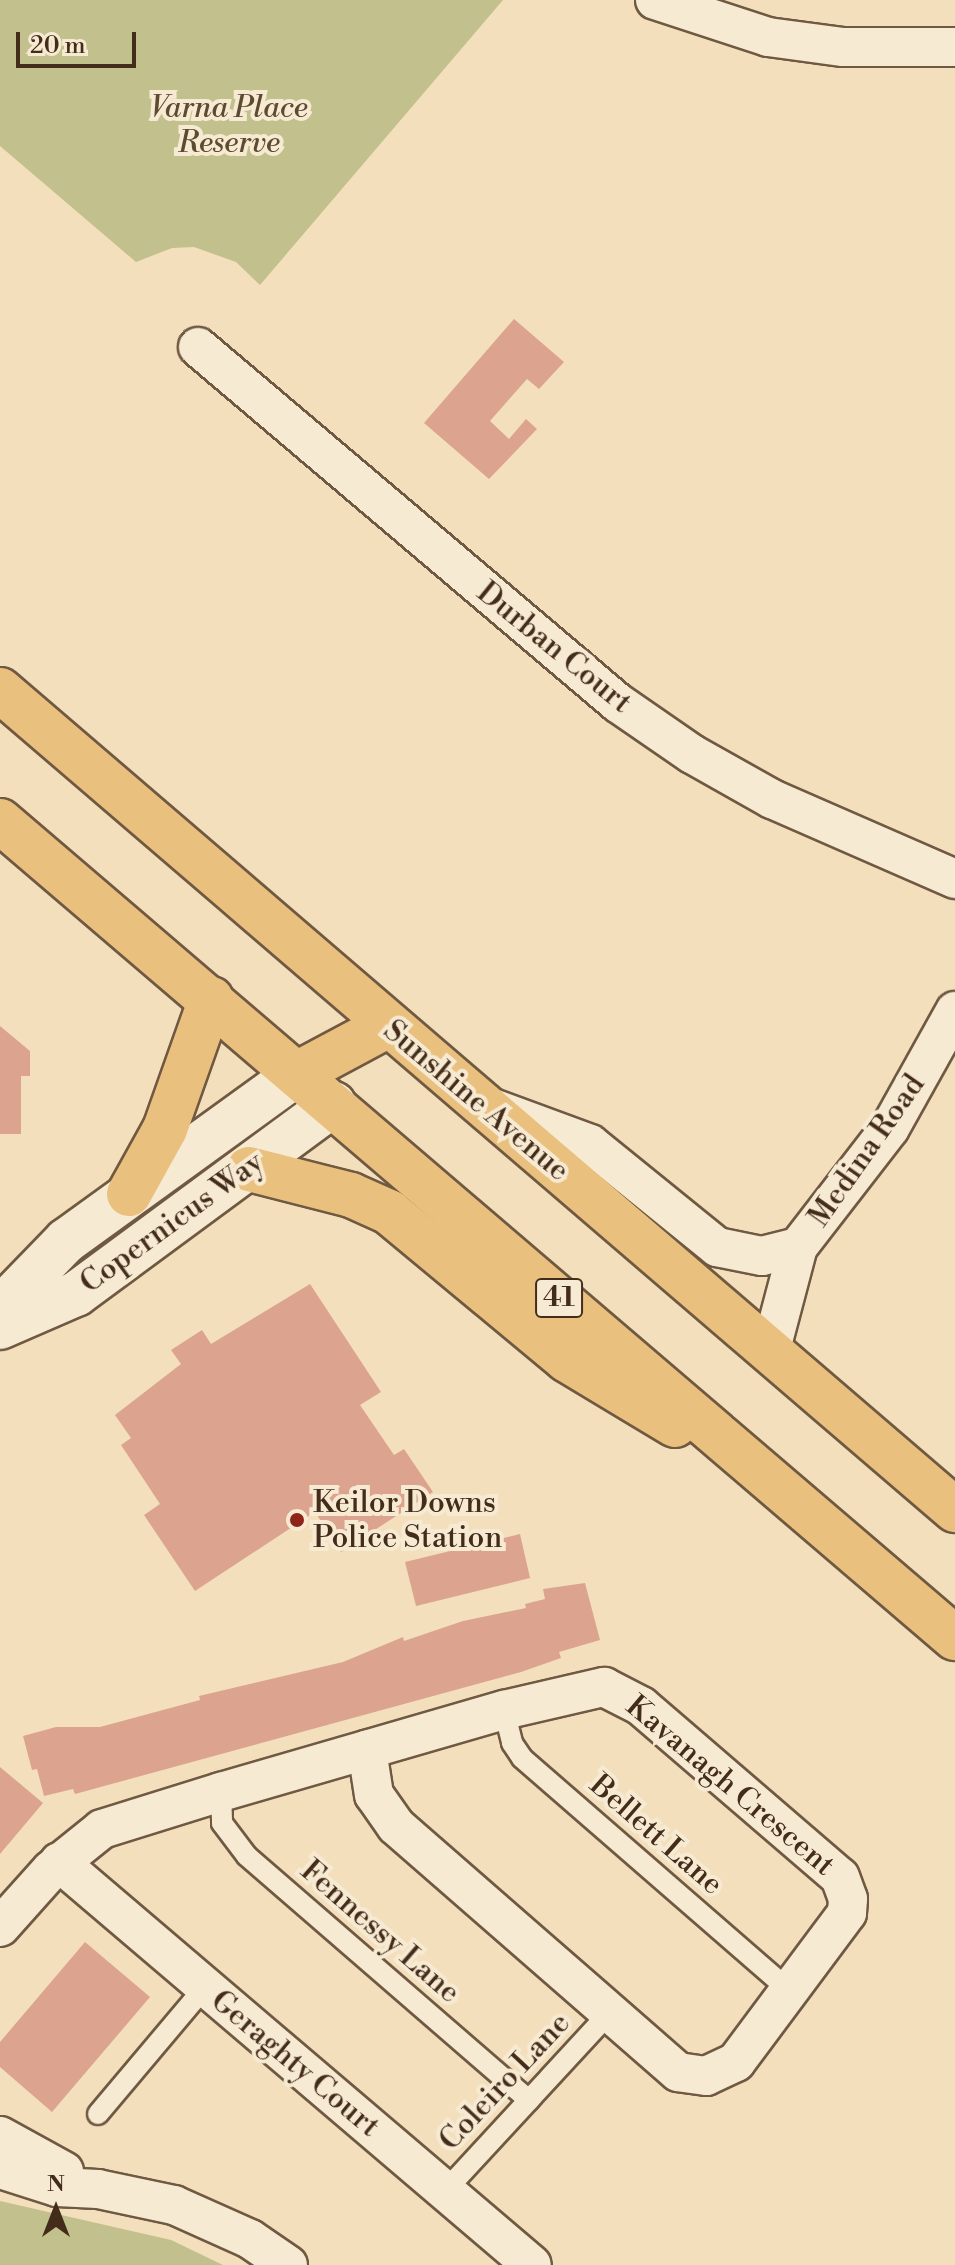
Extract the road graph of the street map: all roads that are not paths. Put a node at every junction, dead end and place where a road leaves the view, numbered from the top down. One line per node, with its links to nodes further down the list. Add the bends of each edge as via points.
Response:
1 (655, 0): 2 (street, via 768,37 843,47)
2 (955, 47)
3 (198, 347): 6 (street, Durban Court, via 618,703 692,754 772,799)
4 (0, 690): 9 (main road, Sunshine Avenue)
5 (0, 821): 7 (main road, 41)
6 (955, 879)
7 (211, 999): 10 (main road, 41); 14 (main road, via 170,1116)
8 (955, 1011): 15 (street, Medina Road, via 890,1128)
9 (387, 1026): 10 (main road); 11 (main road, Sunshine Avenue); 12 (main road, via 363,1070)
10 (297, 1074): 12 (main road, 41); 14 (street, Copernicus Way)
11 (478, 1103): 15 (street, Medina Road, via 590,1144 717,1247 762,1256); 18 (main road, Sunshine Avenue)
12 (334, 1104): 13 (street, Copernicus Way); 19 (main road, 41)
13 (249, 1169): 17 (street, Copernicus Way, via 76,1294); 19 (main road, via 351,1195 389,1212 567,1360)
14 (129, 1194): 16 (street, Copernicus Way, via 66,1241)
15 (798, 1247): 18 (street, Medina Road)
16 (0, 1309)
17 (0, 1327)
18 (771, 1349): 20 (main road, Sunshine Avenue)
19 (783, 1491): 21 (main road, 41)
20 (955, 1510)
21 (955, 1638)
22 (504, 1710): 23 (street, Kavanagh Crescent); 28 (lane, Bellett Lane, via 512,1743 522,1758); 28 (street, Kavanagh Crescent, via 585,1688 619,1691 840,1877 847,1913)
23 (367, 1750): 24 (street, Kavanagh Crescent); 29 (street, Kavanagh Crescent, via 374,1795 396,1826)
24 (221, 1792): 25 (street, Kavanagh Crescent, via 102,1829); 30 (lane, Fennessy Lane, via 222,1823 247,1856)
25 (59, 1862): 26 (street, Kavanagh Crescent); 27 (street, Geraghty Court)
26 (0, 1927)
27 (205, 1987): 31 (lane); 35 (street, Geraghty Court)
28 (791, 1992): 29 (street, Kavanagh Crescent, via 736,2062 706,2076 678,2072)
29 (609, 2013): 30 (lane, Coleiro Lane)
30 (529, 2100): 35 (lane, Coleiro Lane)
31 (98, 2114)
32 (0, 2136): 34 (street)
33 (0, 2169): 34 (street, via 57,2187)
34 (98, 2189): 36 (street, via 174,2205 250,2239)
35 (445, 2191): 37 (street, Geraghty Court)
36 (288, 2265)
37 (532, 2265)

